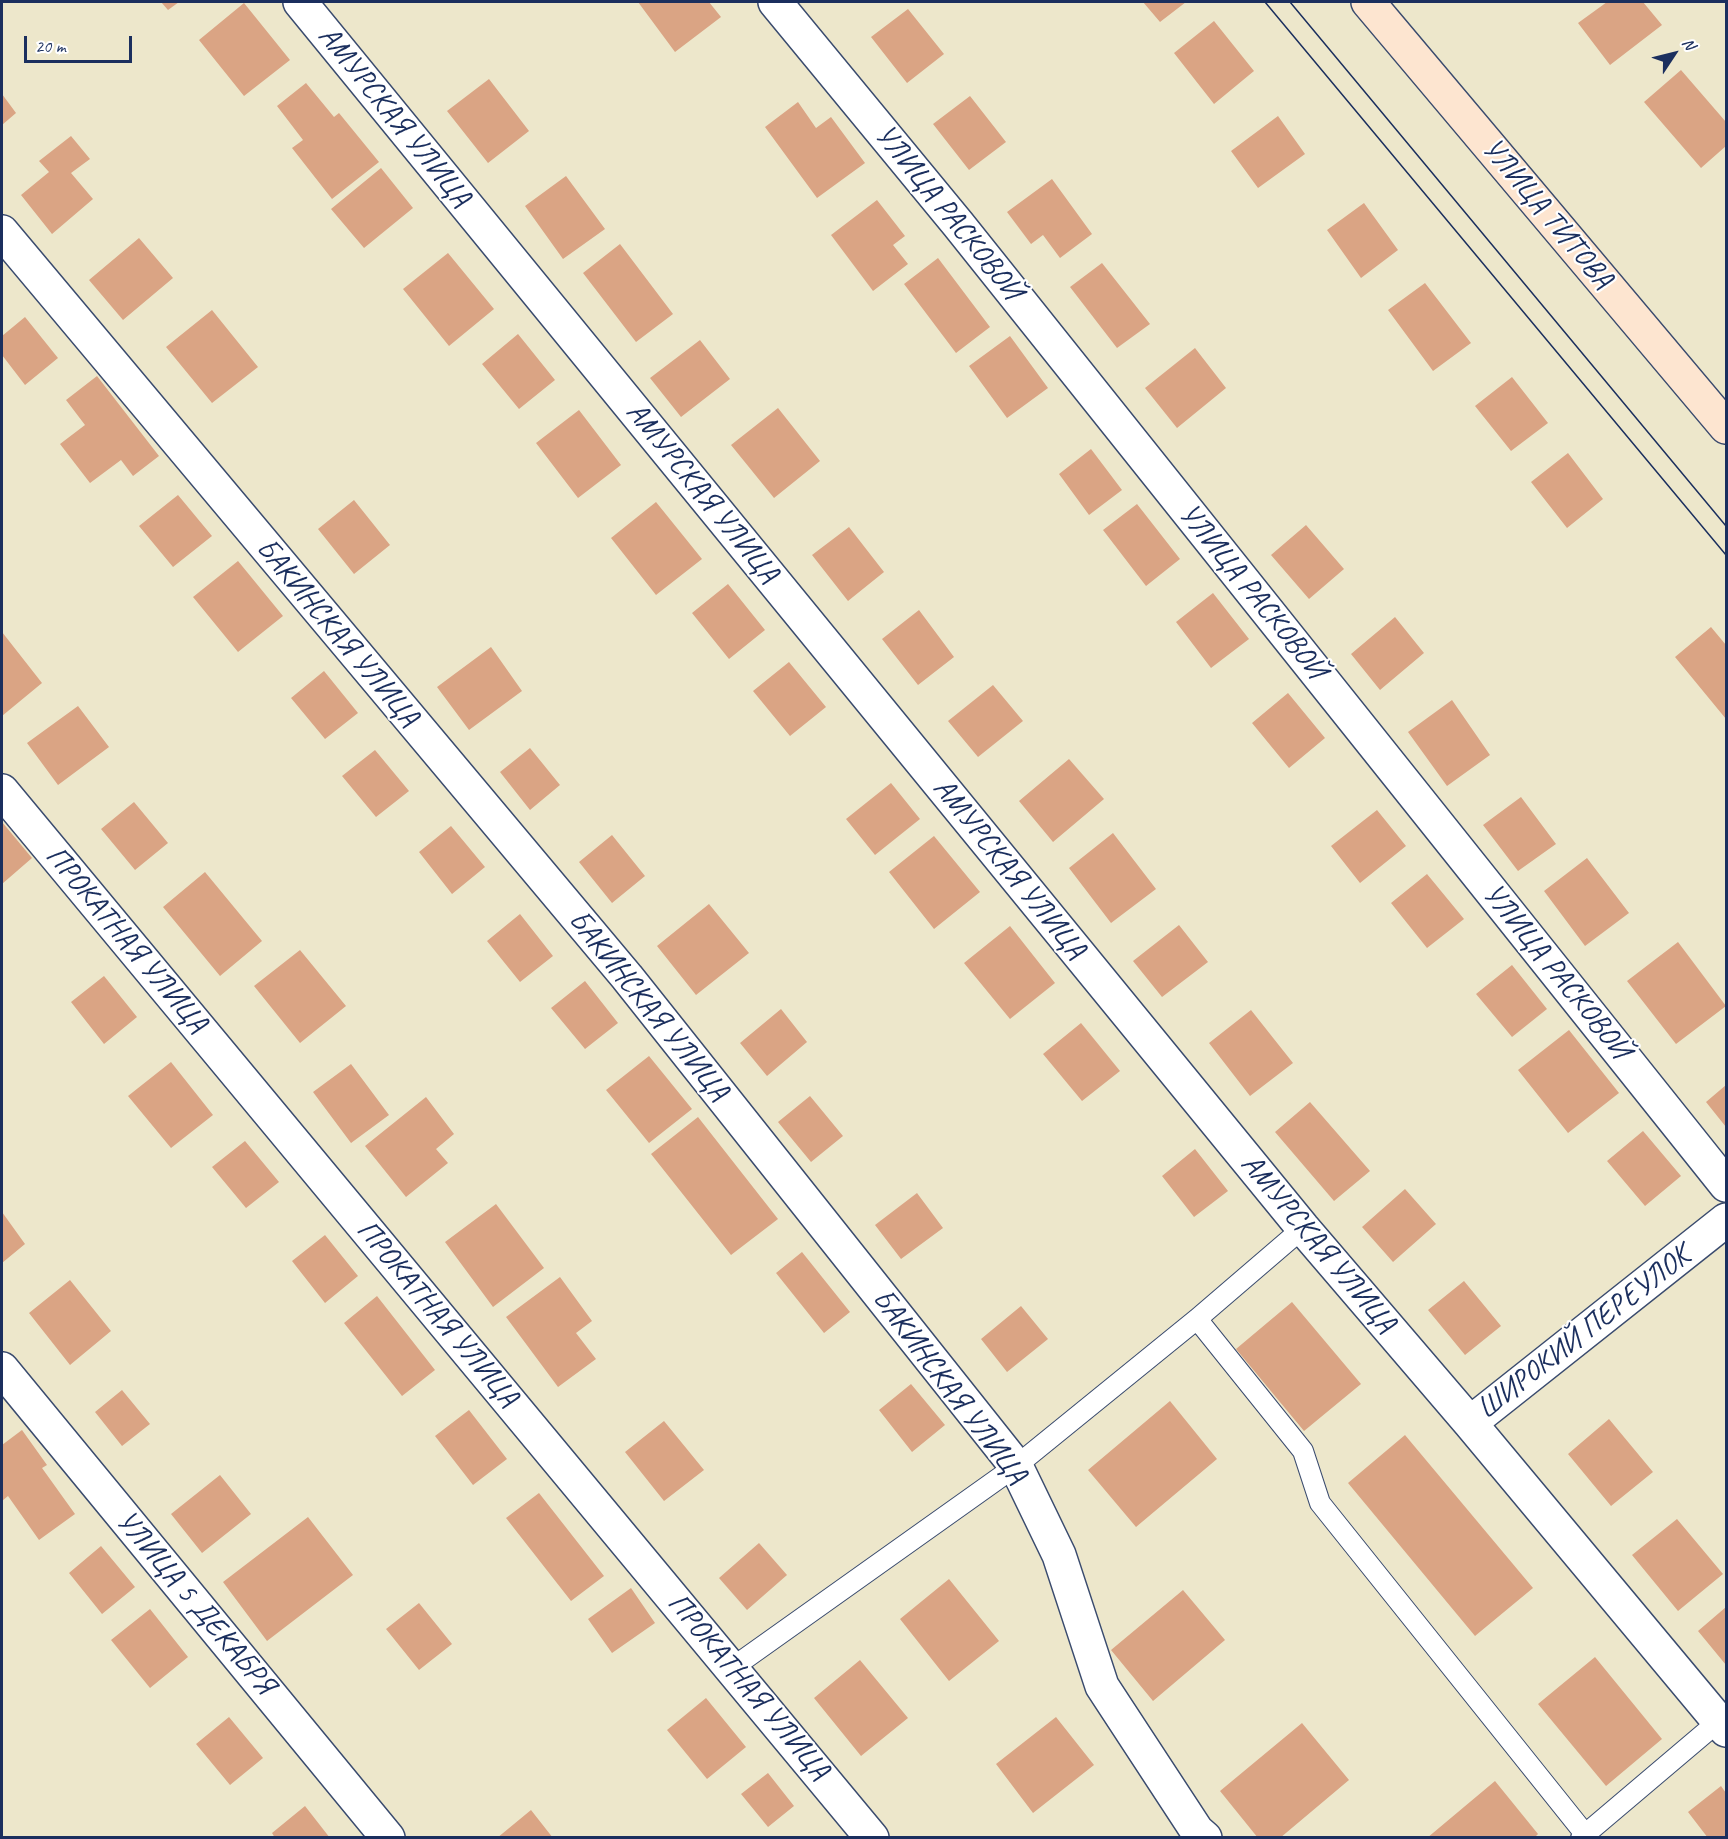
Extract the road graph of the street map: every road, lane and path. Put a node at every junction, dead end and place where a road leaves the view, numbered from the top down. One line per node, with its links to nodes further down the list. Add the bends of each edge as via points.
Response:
1 (300, 2): 9 (street, АМУРСКАЯ УЛИЦА)
2 (776, 2): 7 (street, УЛИЦА РАСКОВОЙ)
3 (1368, 2): 5 (street, УЛИЦА ТИТОВА)
4 (2, 232): 13 (street, БАКИНСКАЯ УЛИЦА, via 627,977)
5 (1726, 427)
6 (2, 791): 14 (street, ПРОКАТНАЯ УЛИЦА)
7 (1726, 1185)
8 (1726, 1220): 12 (street, ШИРОКИЙ ПЕРЕУЛОК)
9 (1303, 1228): 10 (lane); 12 (street, АМУРСКАЯ УЛИЦА)
10 (1197, 1319): 13 (lane); 17 (lane, via 1303,1451 1320,1503)
11 (2, 1370): 18 (street, УЛИЦА 5 ДЕКАБРЯ)
12 (1470, 1423): 15 (street, АМУРСКАЯ УЛИЦА)
13 (1016, 1466): 14 (lane); 16 (street, БАКИНСКАЯ УЛИЦА, via 1059,1556 1102,1686)
14 (732, 1668): 19 (street, ПРОКАТНАЯ УЛИЦА)
15 (1723, 1726): 17 (lane)
16 (1197, 1836)
17 (1583, 1836)
18 (388, 1838)
19 (872, 1838)

